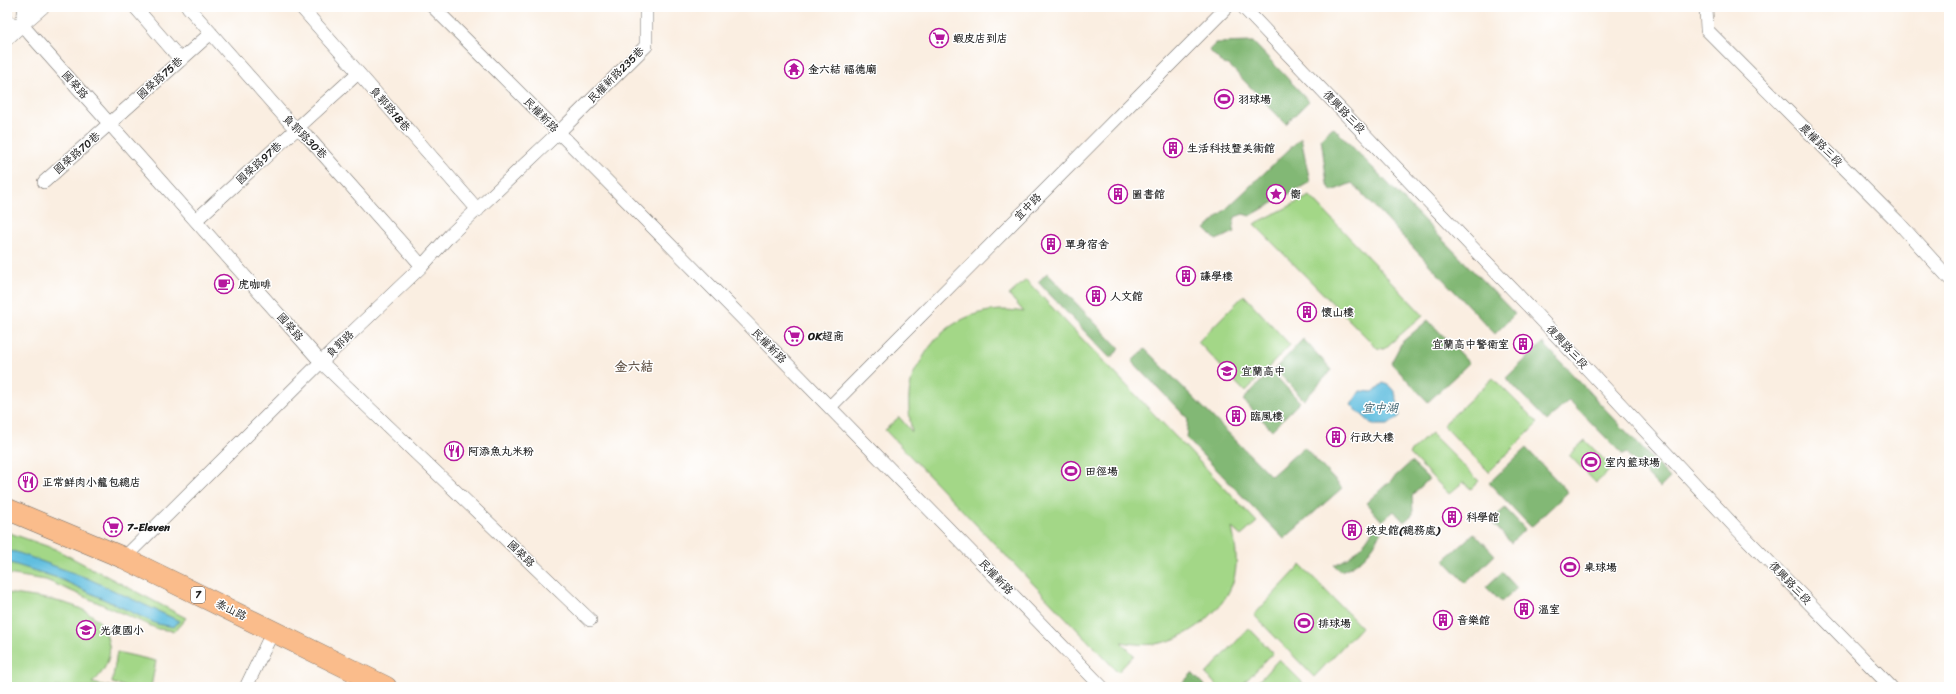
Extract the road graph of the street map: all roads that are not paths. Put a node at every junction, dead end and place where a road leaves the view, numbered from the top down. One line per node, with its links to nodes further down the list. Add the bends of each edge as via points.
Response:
1 (25, 7): 12 (street)
2 (43, 7): 12 (street)
3 (135, 7): 15 (street)
4 (188, 7): 13 (street, 負郭路30巷)
5 (302, 7): 16 (street, 負郭路18巷)
6 (433, 7): 19 (street, 民權新路)
7 (646, 7): 19 (street, 民權新路235巷, via 646,46)
8 (1227, 7): 26 (street, 宜中路)
9 (1243, 7): 34 (street, 復興路三段, via 1737,529)
10 (1706, 7): 24 (street, 農權路三段, via 1707,30)
11 (7, 23): 12 (street)
12 (22, 25): 14 (street); 17 (street, 國榮路)
13 (211, 32): 15 (street, 國榮路75巷); 18 (street, 負郭路30巷)
14 (7, 38)
15 (181, 60): 17 (street, 國榮路75巷)
16 (358, 73): 18 (street, 國榮路97巷); 21 (street, 負郭路18巷)
17 (110, 124): 20 (street, 國榮路70巷); 22 (street, 國榮路)
18 (297, 129): 22 (street, 國榮路97巷); 23 (street, 負郭路30巷, via 306,135)
19 (559, 132): 21 (street, 負郭路); 26 (street, 民權新路)
20 (44, 182)
21 (478, 210): 23 (street, 負郭路, via 450,235)
22 (196, 220): 25 (street, 國榮路)
23 (422, 266): 25 (street, 負郭路)
24 (1949, 278)
25 (321, 362): 28 (street, 負郭路); 29 (street, 國榮路)
26 (830, 407): 33 (street, 民權新路)
27 (7, 509): 28 (main road, 泰山路 / 7)
28 (124, 558): 30 (main road, 泰山路 / 7)
29 (590, 620)
30 (273, 631): 31 (street); 32 (main road, 泰山路 / 7)
31 (246, 687)
32 (386, 687)
33 (1102, 687)
34 (1891, 687)

